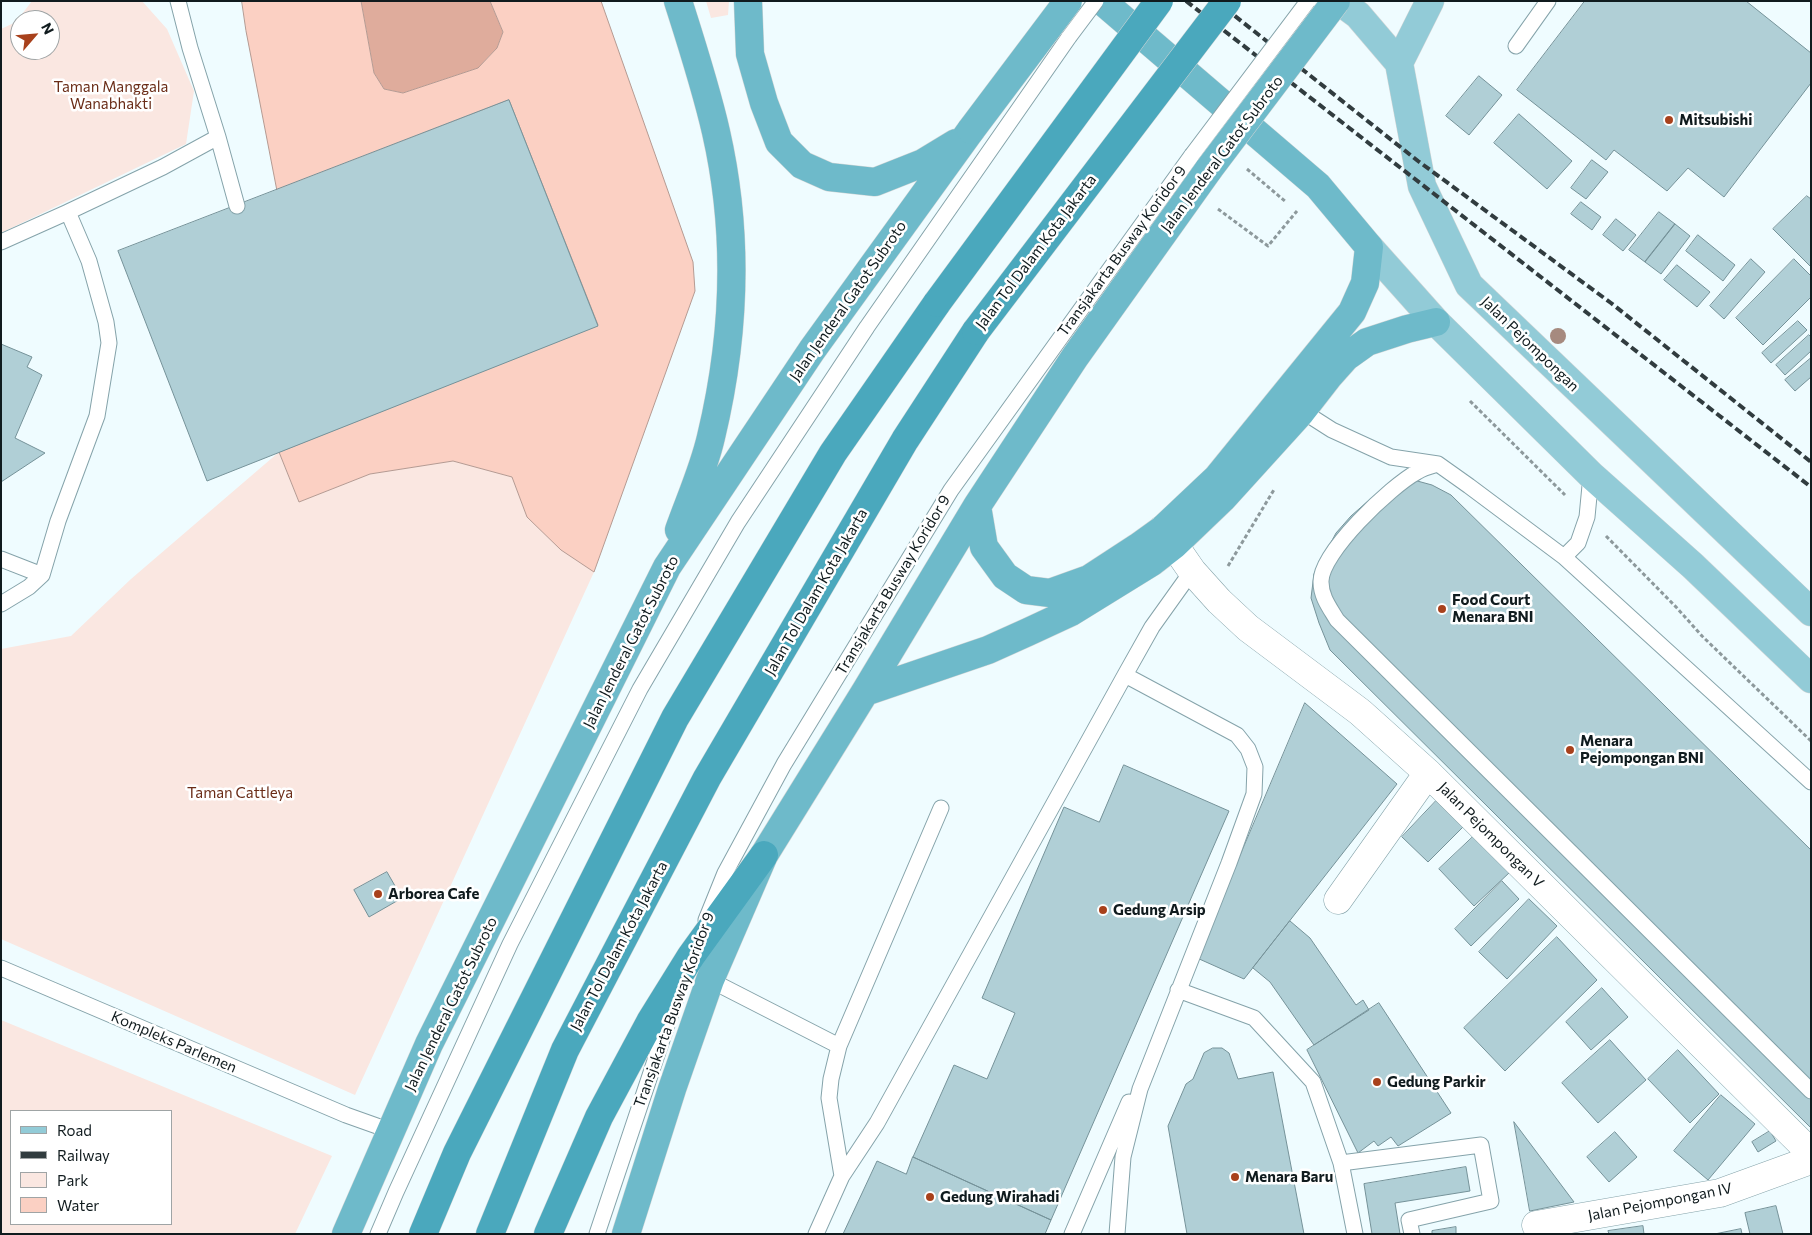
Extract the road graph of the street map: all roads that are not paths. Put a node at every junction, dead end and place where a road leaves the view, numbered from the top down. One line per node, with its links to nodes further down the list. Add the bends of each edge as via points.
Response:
1 (178, 1): 16 (lane)
2 (678, 1): 30 (highway, via 716,133 731,241 732,290 721,390 711,439)
3 (748, 1): 15 (highway, via 750,54 764,103 779,142 802,165 829,177 875,182 923,164)
4 (1068, 1): 15 (highway, Jalan Jenderal Gatot Subroto, bridge)
5 (1096, 1): 56 (lane, bridge, via 867,327 754,498 640,689 510,944)
6 (1102, 1): 21 (highway, via 1318,186)
7 (1159, 1): 57 (highway, bridge, via 937,303 833,453 675,718 457,1153)
8 (1227, 1): 58 (highway, Jalan Tol Dalam Kota Jakarta, bridge, via 976,331 905,440 707,778 565,1050)
9 (1308, 1): 17 (lane, Transjakarta Busway Koridor 9, bridge)
10 (1338, 1): 14 (main road, via 1358,16); 17 (highway, Jalan Jenderal Gatot Subroto, bridge)
11 (1430, 1): 14 (main road)
12 (1548, 1): 13 (lane)
13 (1516, 46)
14 (1399, 63): 34 (main road, Jalan Pejompongan, via 1422,186 1469,286)
15 (969, 133): 30 (highway, Jalan Jenderal Gatot Subroto, via 812,350)
16 (218, 137): 18 (lane); 19 (lane)
17 (1200, 162): 26 (highway, Jalan Jenderal Gatot Subroto, via 1193,191 1075,356); 43 (lane, Transjakarta Busway Koridor 9, via 952,490 784,764 726,873)
18 (237, 206)
19 (68, 212): 20 (lane); 32 (lane, via 89,261 109,343 97,416 58,521)
20 (1, 242)
21 (1369, 247): 22 (main road); 23 (highway, via 1365,283 1352,312)
22 (1436, 322): 23 (highway, via 1367,342); 25 (main road)
23 (1292, 404): 24 (lane, via 1332,430 1391,457); 27 (highway, via 1222,499)
24 (1438, 464): 28 (lane); 48 (lane, via 1417,471 1382,497 1334,549 1321,580 1322,594 1333,614)
25 (1591, 475): 28 (lane, via 1587,517 1578,543); 36 (main road, via 1693,566)
26 (977, 506): 27 (highway, via 984,547 1005,576 1026,590 1050,593 1089,579 1138,548); 37 (highway, Jalan Jenderal Gatot Subroto)
27 (1169, 537): 31 (street, Jalan Pejompongan V); 37 (highway, via 1152,562 1071,612 988,650)
28 (1564, 557): 39 (lane)
29 (1, 559): 32 (lane)
30 (666, 567): 49 (highway, Jalan Jenderal Gatot Subroto, via 429,1044)
31 (1192, 571): 35 (lane, via 1152,628); 38 (street, Jalan Pejompongan V, via 1248,628 1360,712)
32 (42, 575): 33 (lane)
33 (1, 604)
34 (1811, 612)
35 (1125, 675): 46 (lane, via 1237,735 1255,767 1254,794); 53 (lane, via 877,1123)
36 (1811, 679)
37 (865, 692): 41 (highway, Jalan Jenderal Gatot Subroto)
38 (1428, 773): 42 (street); 50 (street, Jalan Pejompongan V)
39 (1811, 782)
40 (941, 808): 47 (lane)
41 (764, 855): 43 (highway); 45 (highway, Jalan Jenderal Gatot Subroto)
42 (1338, 900)
43 (690, 956): 59 (highway, via 599,1117); 60 (lane, Transjakarta Busway Koridor 9)
44 (1, 968): 49 (lane, Kompleks Parlemen, via 346,1115)
45 (710, 980): 47 (lane); 61 (highway, Jalan Jenderal Gatot Subroto)
46 (1178, 990): 52 (lane, via 1254,1018 1313,1082); 63 (lane); 64 (lane, via 1138,1097 1123,1157)
47 (839, 1046): 53 (lane, via 829,1098)
48 (1811, 1091)
49 (391, 1131): 55 (highway, Jalan Jenderal Gatot Subroto)
50 (1811, 1152)
51 (1811, 1160): 54 (street, Jalan Pejompongan IV, via 1720,1193)
52 (1340, 1163): 65 (lane); 66 (lane, via 1481,1145 1491,1202 1409,1220)
53 (842, 1176): 62 (lane)
54 (1536, 1225)
55 (346, 1234)
56 (378, 1234)
57 (423, 1234)
58 (490, 1234)
59 (548, 1234)
60 (597, 1234)
61 (626, 1234)
62 (816, 1234)
63 (1072, 1234)
64 (1117, 1234)
65 (1355, 1234)
66 (1412, 1234)

